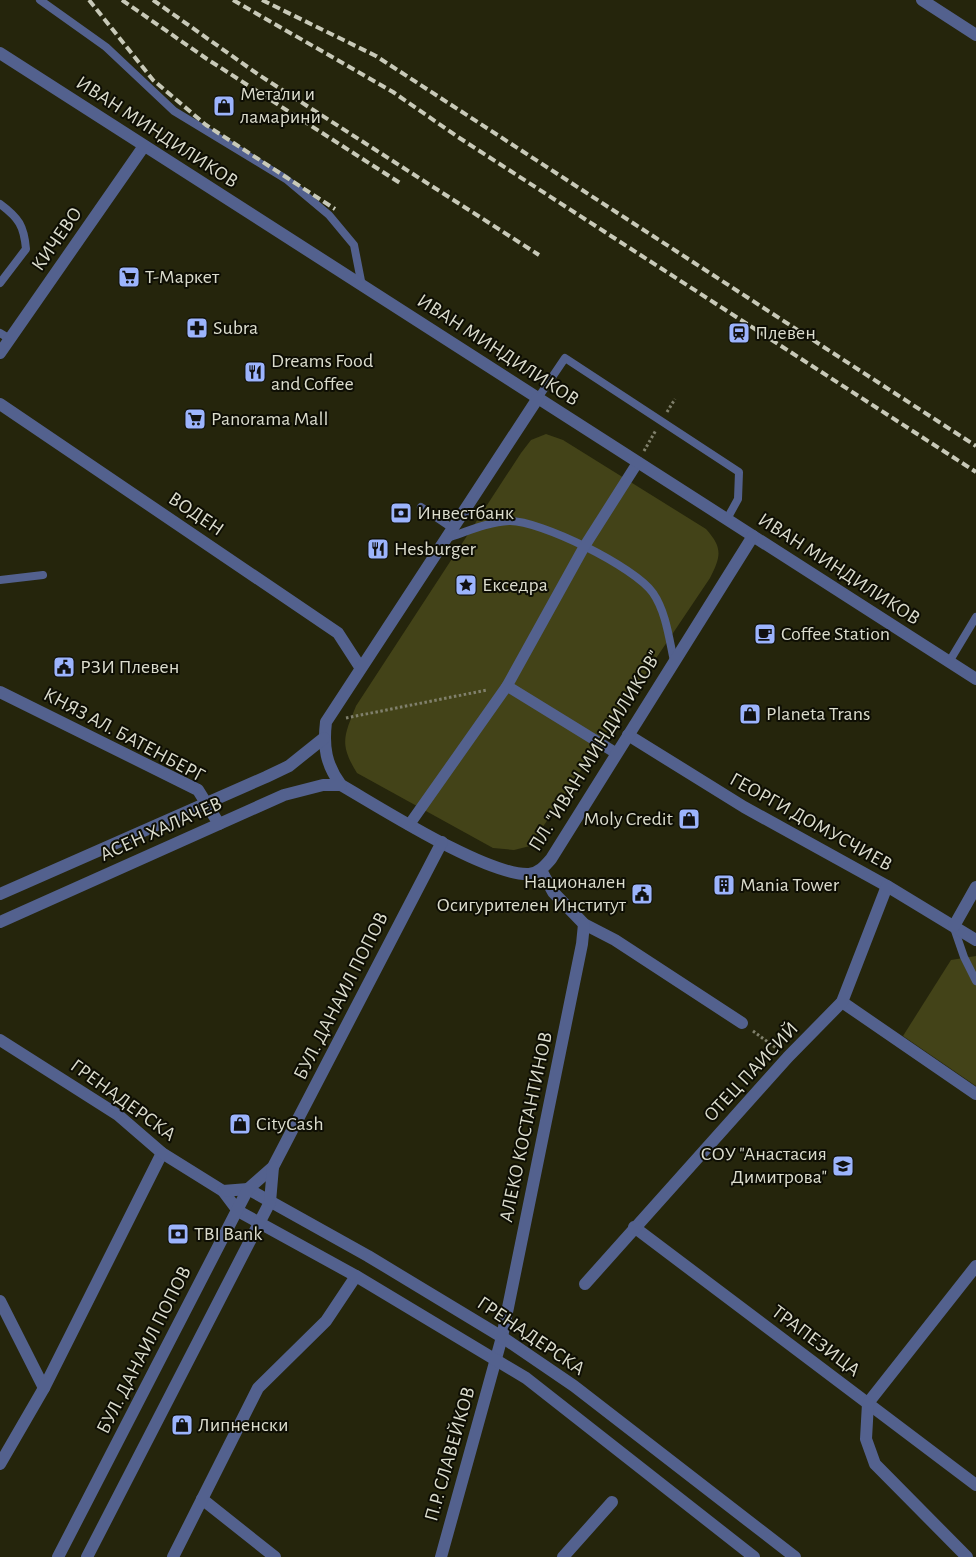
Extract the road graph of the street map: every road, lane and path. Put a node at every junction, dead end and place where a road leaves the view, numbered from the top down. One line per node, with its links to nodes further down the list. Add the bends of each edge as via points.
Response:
1 (40, 0): 8 (lane, via 106,46 174,110 286,179 329,214 354,245)
2 (922, 0): 3 (street)
3 (976, 35)
4 (0, 53): 5 (street, ИВАН МИНДИЛИКОВ)
5 (144, 146): 8 (street, ИВАН МИНДИЛИКОВ); 9 (street, КИЧЕВО)
6 (0, 204): 7 (lane, via 14,215 24,231 26,249)
7 (0, 283)
8 (362, 286): 11 (street, ИВАН МИНДИЛИКОВ)
9 (5, 336): 10 (street, КИЧЕВО)
10 (0, 353)
11 (538, 398): 13 (street, ИВАН МИНДИЛИКОВ); 15 (lane, via 565,358 739,472 738,499); 16 (street, ПЛ. "ИВАН МИНДИЛИКОВ")
12 (0, 404): 25 (street, ВОДЕН, via 338,633)
13 (638, 462): 15 (street, ИВАН МИНДИЛИКОВ); 19 (street)
14 (421, 507): 16 (lane)
15 (727, 519): 17 (street, ИВАН МИНДИЛИКОВ)
16 (452, 528): 18 (street, ПЛ. "ИВАН МИНДИЛИКОВ")
17 (753, 536): 23 (street, ПЛ. "ИВАН МИНДИЛИКОВ"); 24 (street, ИВАН МИНДИЛИКОВ)
18 (445, 539): 19 (lane, via 509,521 539,526); 25 (street, ПЛ. "ИВАН МИНДИЛИКОВ")
19 (584, 547): 23 (lane, via 633,574 652,592 666,624); 27 (street)
20 (42, 575): 21 (lane)
21 (0, 580)
22 (976, 617): 24 (lane)
23 (674, 661): 30 (street, ПЛ. "ИВАН МИНДИЛИКОВ")
24 (949, 662): 26 (street, ИВАН МИНДИЛИКОВ)
25 (360, 667): 29 (street, ПЛ. "ИВАН МИНДИЛИКОВ")
26 (976, 679)
27 (507, 686): 29 (path); 32 (street); 36 (street)
28 (0, 692): 34 (street, КНЯЗ АЛ. БАТЕНБЕРГ, via 198,790)
29 (326, 722): 31 (street, ПЛ. "ИВАН МИНДИЛИКОВ")
30 (628, 735): 32 (street, ПЛ. "ИВАН МИНДИЛИКОВ"); 39 (street, ГЕОРГИ ДОМУСЧИЕВ, via 744,807)
31 (324, 738): 33 (street, ПЛ. "ИВАН МИНДИЛИКОВ", via 324,752); 34 (street, АСЕН ХАЛАЧЕВ, via 289,766)
32 (616, 753): 38 (street, ПЛ. "ИВАН МИНДИЛИКОВ")
33 (341, 785): 35 (street, АСЕН ХАЛАЧЕВ, via 302,790); 36 (street, ПЛ. "ИВАН МИНДИЛИКОВ")
34 (208, 804): 35 (street, КНЯЗ АЛ. БАТЕНБЕРГ); 41 (street, АСЕН ХАЛАЧЕВ)
35 (219, 824): 42 (street, АСЕН ХАЛАЧЕВ)
36 (410, 824): 37 (street, ПЛ. "ИВАН МИНДИЛИКОВ")
37 (442, 842): 38 (street, ПЛ. "ИВАН МИНДИЛИКОВ", via 504,869 530,874); 53 (street, БУЛ. ДАНАИЛ ПОПОВ)
38 (542, 870): 43 (street, via 553,892)
39 (887, 886): 44 (street, ГЕОРГИ ДОМУСЧИЕВ); 47 (street, ОТЕЦ ПАИСИЙ)
40 (976, 887): 44 (street)
41 (0, 894)
42 (0, 922)
43 (584, 924): 48 (street, via 615,940); 64 (street, АЛЕКО КОСТАНТИНОВ)
44 (954, 926): 45 (street, ГЕОРГИ ДОМУСЧИЕВ); 46 (lane, via 964,958)
45 (976, 940)
46 (976, 981)
47 (842, 1002): 50 (street, ОТЕЦ ПАИСИЙ); 51 (street)
48 (742, 1023): 50 (path)
49 (0, 1040): 52 (street, ГРЕНАДЕРСКА, via 102,1103)
50 (788, 1057): 59 (street, ОТЕЦ ПАИСИЙ)
51 (976, 1094)
52 (162, 1152): 55 (street, ГРЕНАДЕРСКА); 66 (street)
53 (273, 1167): 54 (street, БУЛ. ДАНАИЛ ПОПОВ); 56 (street, БУЛ. ДАНАИЛ ПОПОВ)
54 (248, 1189): 55 (street); 56 (street, ГРЕНАДЕРСКА); 57 (street, БУЛ. ДАНАИЛ ПОПОВ)
55 (223, 1192): 57 (street, ГРЕНАДЕРСКА)
56 (270, 1202): 58 (street, БУЛ. ДАНАИЛ ПОПОВ); 64 (street, ГРЕНАДЕРСКА, via 368,1256)
57 (238, 1211): 58 (street, ГРЕНАДЕРСКА); 72 (street, БУЛ. ДАНАИЛ ПОПОВ)
58 (259, 1223): 61 (street, ГРЕНАДЕРСКА); 73 (street, БУЛ. ДАНАИЛ ПОПОВ)
59 (634, 1227): 62 (street, ОТЕЦ ПАИСИЙ); 67 (street, ТРАПЕЗИЦА)
60 (976, 1266): 67 (street)
61 (356, 1276): 65 (street, ГРЕНАДЕРСКА); 70 (street, via 326,1321 258,1388)
62 (585, 1284)
63 (0, 1301): 66 (street)
64 (502, 1337): 65 (street, АЛЕКО КОСТАНТИНОВ); 79 (street, ГРЕНАДЕРСКА, via 574,1386)
65 (496, 1361): 76 (street, П.Р. СЛАВЕЙКОВ); 78 (street, ГРЕНАДЕРСКА, via 553,1398)
66 (44, 1388): 68 (street)
67 (868, 1403): 69 (street, ТРАПЕЗИЦА); 80 (street, via 866,1439 875,1464)
68 (0, 1464)
69 (976, 1485)
70 (202, 1499): 74 (street); 75 (street)
71 (612, 1502): 77 (street)
72 (58, 1557)
73 (86, 1557)
74 (173, 1557)
75 (275, 1557)
76 (440, 1557)
77 (563, 1557)
78 (754, 1557)
79 (795, 1557)
80 (968, 1557)

